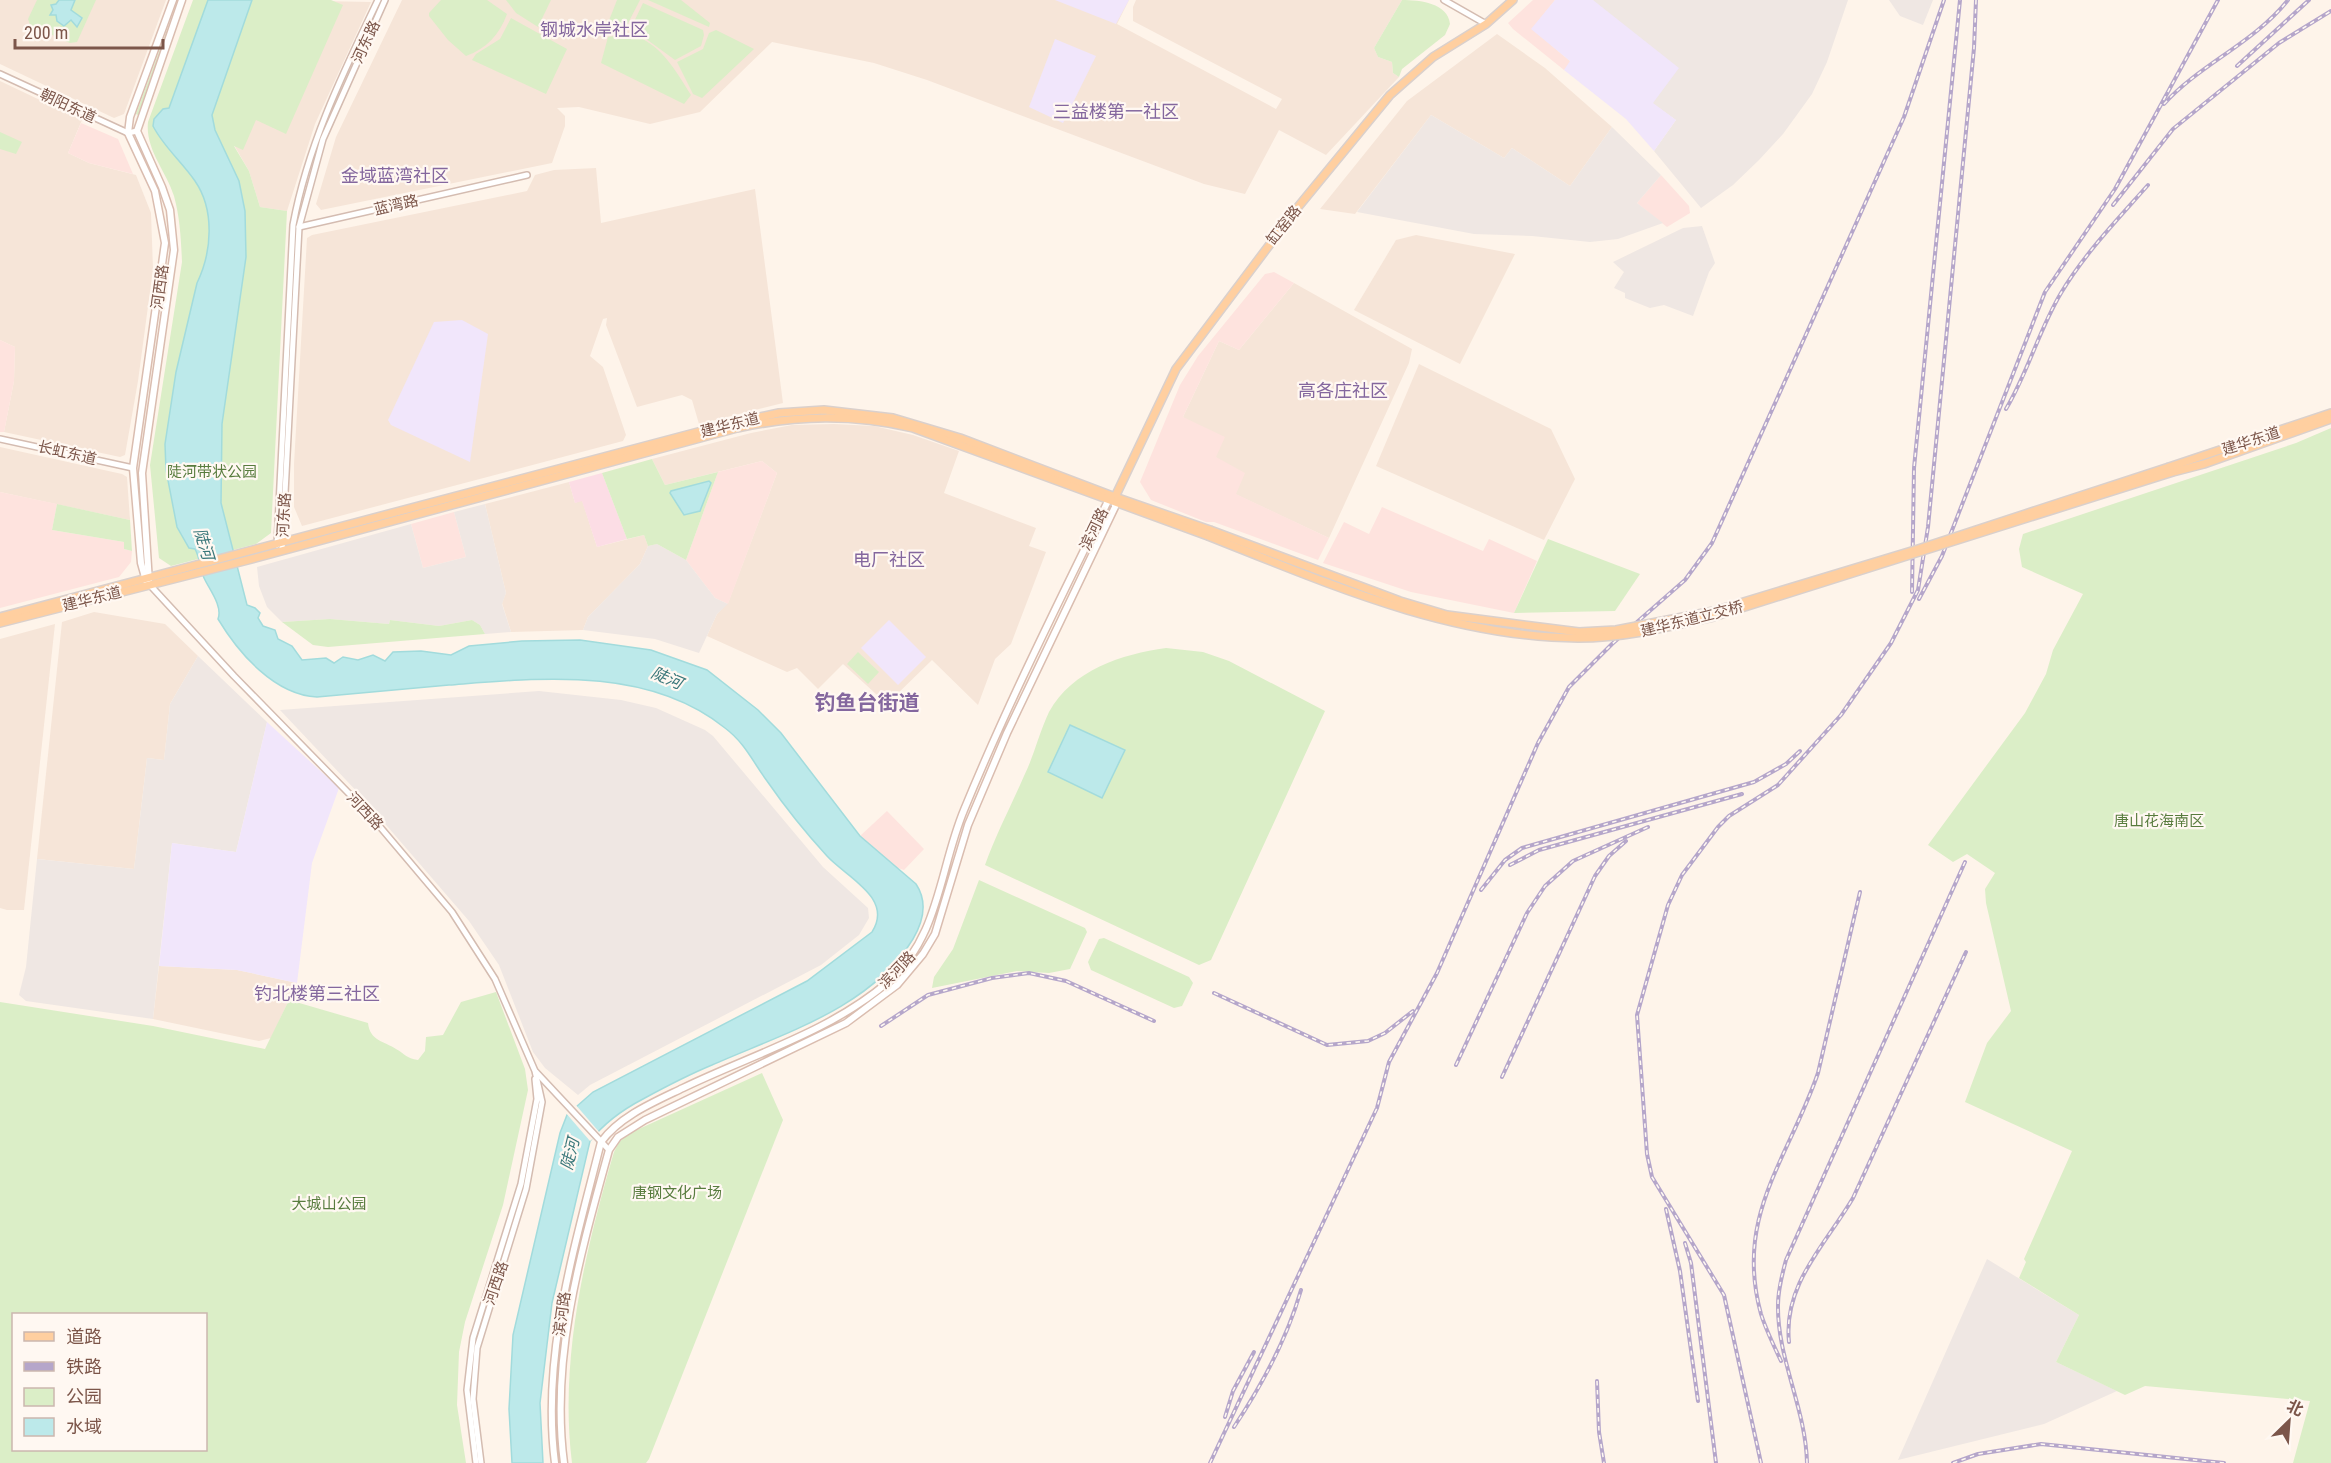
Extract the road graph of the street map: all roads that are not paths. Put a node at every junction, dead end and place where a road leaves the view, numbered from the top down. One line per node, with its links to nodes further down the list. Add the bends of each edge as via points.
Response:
1 (173, 0): 10 (main road, via 130,117)
2 (182, 0): 9 (main road)
3 (378, 0): 20 (street, 河东路, via 316,136 293,225)
4 (385, 0): 12 (street, 河东路, via 323,139)
5 (1444, 0): 7 (street)
6 (1513, 0): 7 (main road, 缸窑路)
7 (1486, 24): 18 (main road, 缸窑路, via 1433,57 1390,95 1298,207 1176,369)
8 (0, 74): 10 (street, 朝阳东道)
9 (137, 131): 10 (street); 21 (main road, 河西路, via 162,187 173,229 172,272 142,473)
10 (128, 133): 16 (main road, 河西路, via 155,192 165,243)
11 (527, 175): 12 (street, 蓝湾路)
12 (299, 227): 20 (street, 河东路)
13 (2331, 413): 17 (main road, 建华东道)
14 (2331, 419): 17 (main road, 建华东道, via 2215,460)
15 (0, 439): 16 (street, 长虹东道)
16 (133, 468): 21 (main road, 河西路)
17 (2171, 469): 19 (main road, 建华东道立交桥, bridge, via 1714,611 1616,630 1579,632 1447,615)
18 (1113, 501): 19 (main road, 建华东道); 20 (main road, 建华东道, via 952,436 893,418 848,411 802,411 732,423); 25 (main road, 滨河路, via 1008,709 963,812 927,932 916,950 889,981 837,1018 658,1101 618,1124); 26 (main road, 滨河路, via 1007,733 968,825 935,934 917,963 897,985 846,1023 645,1120 618,1137)
19 (1209, 533)
20 (280, 546): 21 (main road, 建华东道)
21 (148, 580): 22 (main road, 建华东道); 23 (main road, 建华东道); 24 (street, 河西路, via 234,676 370,815 452,912 495,979)
22 (0, 617)
23 (0, 623)
24 (535, 1071): 25 (street); 27 (street, 河西路, via 537,1099 521,1184 472,1338 467,1390); 28 (street, 河西路, via 542,1102 526,1189 477,1347 473,1399)
25 (599, 1141): 26 (street); 29 (main road, 滨河路, via 563,1298 551,1403)
26 (609, 1150): 30 (main road, 滨河路, via 566,1331 560,1417)
27 (476, 1463)
28 (481, 1463)
29 (555, 1463)
30 (564, 1463)

